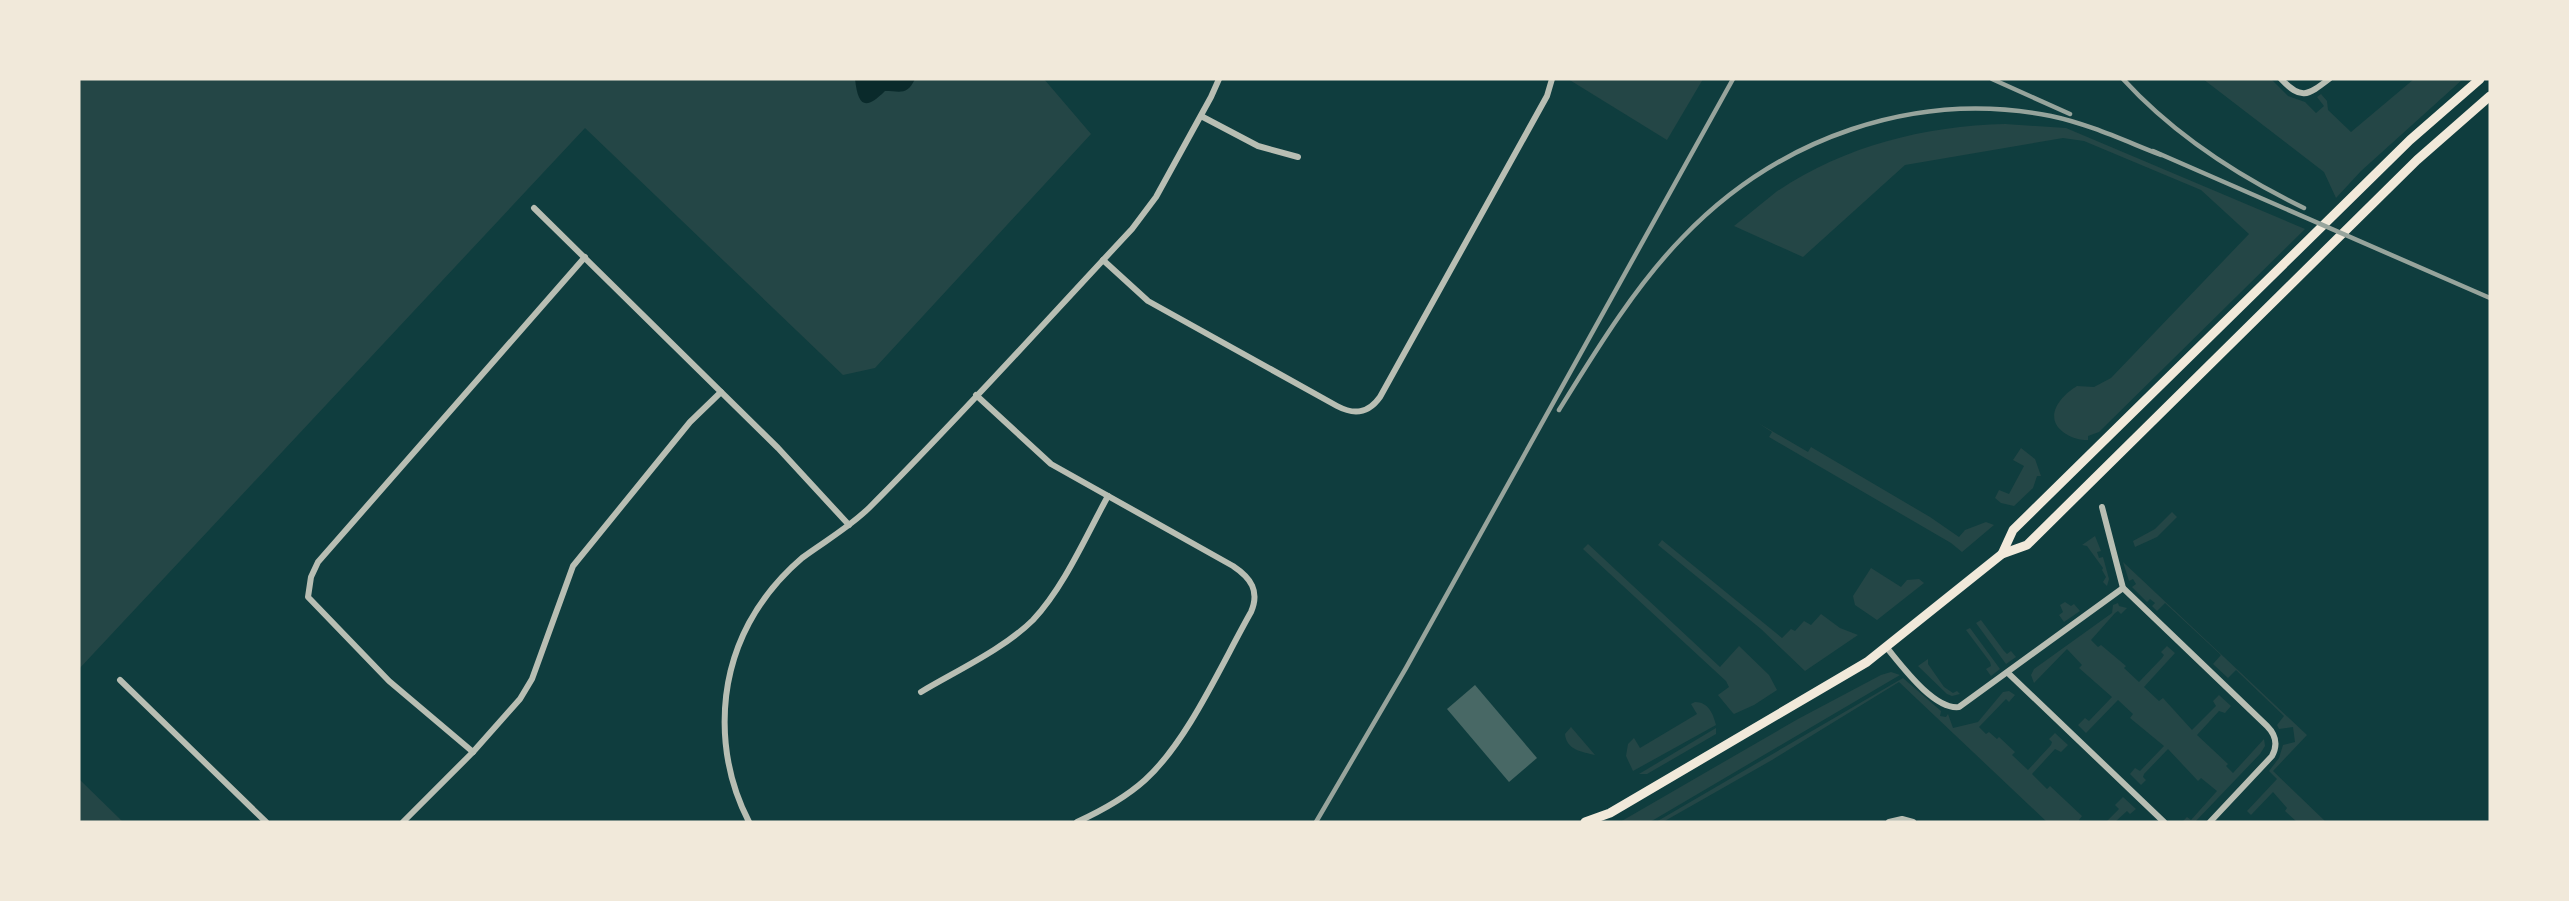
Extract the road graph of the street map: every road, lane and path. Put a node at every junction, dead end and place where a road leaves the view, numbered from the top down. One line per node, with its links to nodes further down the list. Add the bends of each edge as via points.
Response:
1 (1219, 79): 7 (street)
2 (1552, 79): 11 (street, via 1547,96 1380,397 1365,411 1342,409 1148,301)
3 (2281, 79): 4 (street, via 2301,94)
4 (2329, 79)
5 (2480, 79): 17 (main road, via 2410,139 2013,530)
6 (2490, 96): 17 (main road, via 2417,160 2027,545)
7 (1201, 116): 8 (street, via 1258,146); 11 (street, via 1144,214)
8 (1298, 157)
9 (534, 208): 10 (street)
10 (584, 257): 12 (street); 23 (street, via 318,562 311,577 308,597 349,642)
11 (1103, 260): 13 (street)
12 (721, 392): 16 (street); 23 (street, via 690,422 573,566 532,679)
13 (976, 395): 14 (street, via 1046,461); 16 (street)
14 (1108, 496): 22 (street, via 1051,597 1033,619); 28 (street, via 1233,566 1250,580 1255,595 1251,612 1167,755 1130,791)
15 (2102, 507): 18 (street)
16 (849, 525): 27 (street, via 777,582 750,622 732,665 725,704 727,757)
17 (2002, 554): 19 (main road)
18 (2123, 588): 20 (street); 24 (street, via 2275,737 2272,756)
19 (1887, 648): 20 (street, via 1906,672 1946,706 1964,705); 29 (main road, via 1610,813)
20 (2008, 673): 32 (street)
21 (120, 680): 25 (street)
22 (921, 692)
23 (473, 752): 26 (street)
24 (2215, 821)
25 (266, 822)
26 (403, 822)
27 (749, 822)
28 (1077, 822)
29 (1586, 822)
30 (1889, 822): 31 (street)
31 (1913, 822)
32 (2164, 822)

